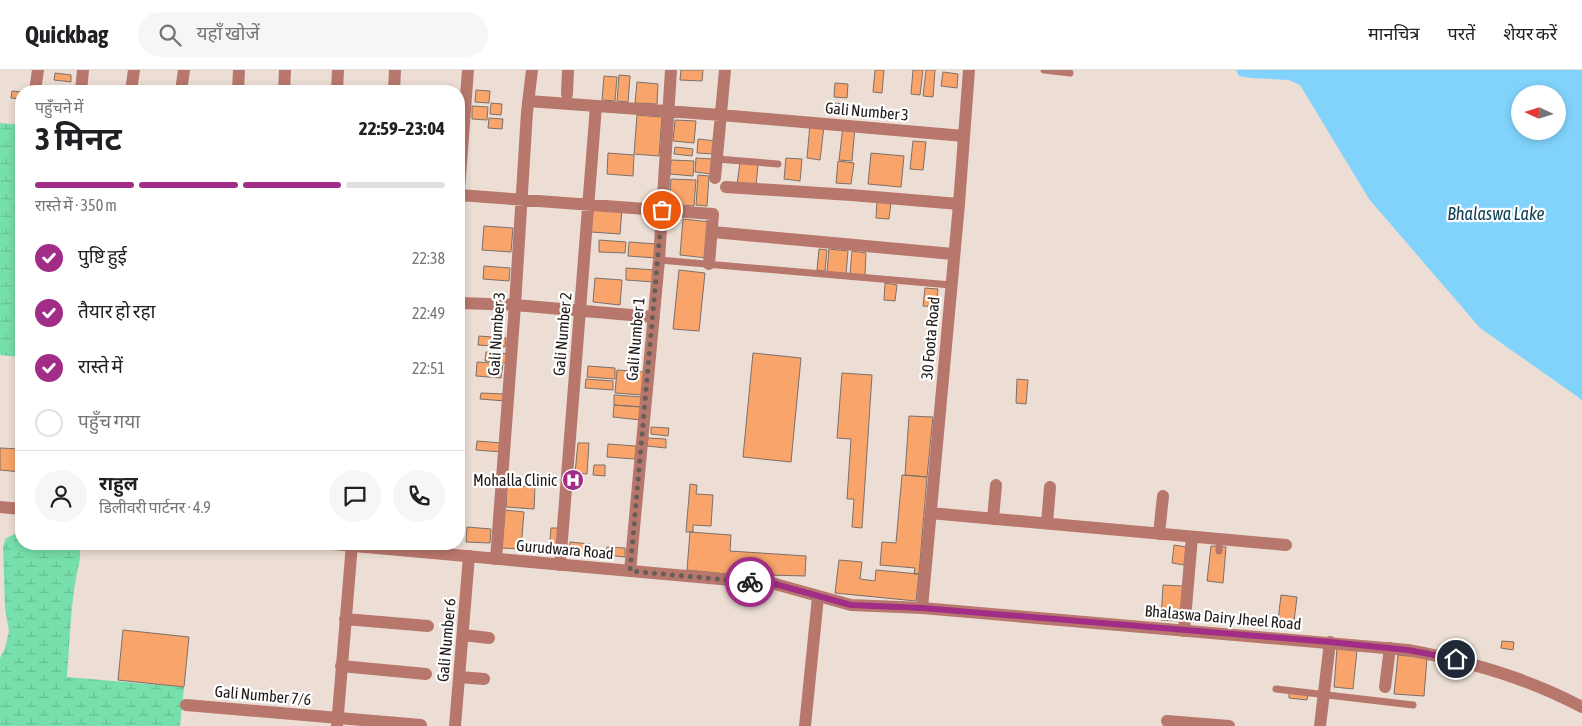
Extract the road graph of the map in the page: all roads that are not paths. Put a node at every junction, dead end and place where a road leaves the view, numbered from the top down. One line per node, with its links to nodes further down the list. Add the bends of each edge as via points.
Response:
1 (38, 70): 17 (street)
2 (83, 70): 18 (street)
3 (134, 70): 19 (street)
4 (184, 70): 20 (street)
5 (239, 70): 21 (street)
6 (285, 70): 22 (street)
7 (338, 70): 23 (street)
8 (396, 70): 24 (street)
9 (468, 70): 28 (street)
10 (532, 70): 27 (street)
11 (568, 70): 25 (street)
12 (671, 70): 29 (street, Gali Number 1)
13 (725, 70): 30 (street)
14 (969, 70): 31 (street, 30 Foota Road)
15 (1044, 70): 16 (lane)
16 (1070, 73)
17 (36, 85)
18 (82, 85)
19 (132, 85)
20 (182, 85)
21 (238, 85)
22 (284, 85)
23 (337, 85)
24 (395, 85)
25 (567, 94)
26 (596, 106): 27 (street, Gali Number 3); 29 (street, Gali Number 3); 38 (street, Gali Number 2)
27 (527, 107): 37 (street, Gali Number 3)
28 (465, 110)
29 (669, 111): 30 (street, Gali Number 3); 40 (street, Gali Number 1)
30 (721, 115): 31 (street, Gali Number 3); 32 (street)
31 (964, 136): 39 (street, 30 Foota Road)
32 (717, 159): 33 (lane); 34 (street)
33 (778, 164)
34 (716, 178)
35 (726, 187): 39 (street)
36 (465, 195): 37 (street)
37 (521, 199): 38 (street); 47 (street, Gali Number 3)
38 (589, 204): 40 (street); 48 (street, Gali Number 2)
39 (959, 204): 42 (street, 30 Foota Road)
40 (662, 210): 41 (street, via 713,214); 43 (street, Gali Number 1)
41 (713, 232): 42 (street); 44 (street)
42 (953, 254): 45 (street, 30 Foota Road)
43 (659, 260): 44 (lane); 49 (street, Gali Number 1)
44 (709, 264): 45 (lane)
45 (951, 285): 55 (street, 30 Foota Road)
46 (465, 303): 47 (street)
47 (515, 305): 48 (street); 64 (street, Gali Number 3)
48 (580, 310): 49 (street); 65 (street, Gali Number 2)
49 (654, 317): 66 (street, Gali Number 1)
50 (996, 485): 56 (street)
51 (1050, 487): 57 (street)
52 (1163, 496): 58 (street)
53 (0, 506): 54 (street)
54 (15, 508)
55 (930, 513): 56 (street); 69 (street, 30 Foota Road)
56 (993, 519): 57 (street)
57 (1047, 524): 58 (street)
58 (1159, 534): 59 (street)
59 (1192, 537): 60 (street, via 1219,545); 72 (street)
60 (1286, 545)
61 (352, 550): 70 (street)
62 (436, 550): 63 (street, Gurudwara Road)
63 (470, 556): 64 (street, Gurudwara Road); 73 (street, Gali Number 6)
64 (496, 559): 65 (street, Gurudwara Road)
65 (560, 564): 66 (street, Gurudwara Road)
66 (630, 571): 67 (street, Gurudwara Road, via 775,584)
67 (818, 597): 68 (street, Gurudwara Road); 91 (street)
68 (851, 605): 69 (street, Bhalaswa Dairy Jheel Road)
69 (922, 608): 72 (street, Bhalaswa Dairy Jheel Road)
70 (345, 619): 71 (street); 77 (street)
71 (428, 626)
72 (1184, 631): 75 (street, Bhalaswa Dairy Jheel Road)
73 (463, 635): 74 (street); 79 (street, Gali Number 6)
74 (489, 638)
75 (1330, 642): 76 (street, Bhalaswa Dairy Jheel Road); 83 (street)
76 (1390, 648): 81 (street); 86 (street, Bhalaswa Dairy Jheel Road, via 1456,659 1557,693)
77 (341, 666): 78 (street); 88 (street)
78 (426, 674)
79 (459, 677): 80 (street); 90 (street, Gali Number 6)
80 (484, 679)
81 (1385, 687)
82 (1276, 689): 83 (lane)
83 (1324, 695): 85 (lane); 93 (street)
84 (186, 705): 88 (street, Gali Number 7/6)
85 (1413, 705)
86 (1582, 707)
87 (1167, 721): 92 (street)
88 (337, 722): 89 (street, Gali Number 7/6)
89 (421, 725)
90 (454, 726)
91 (805, 726)
92 (1229, 726)
93 (1320, 726)

